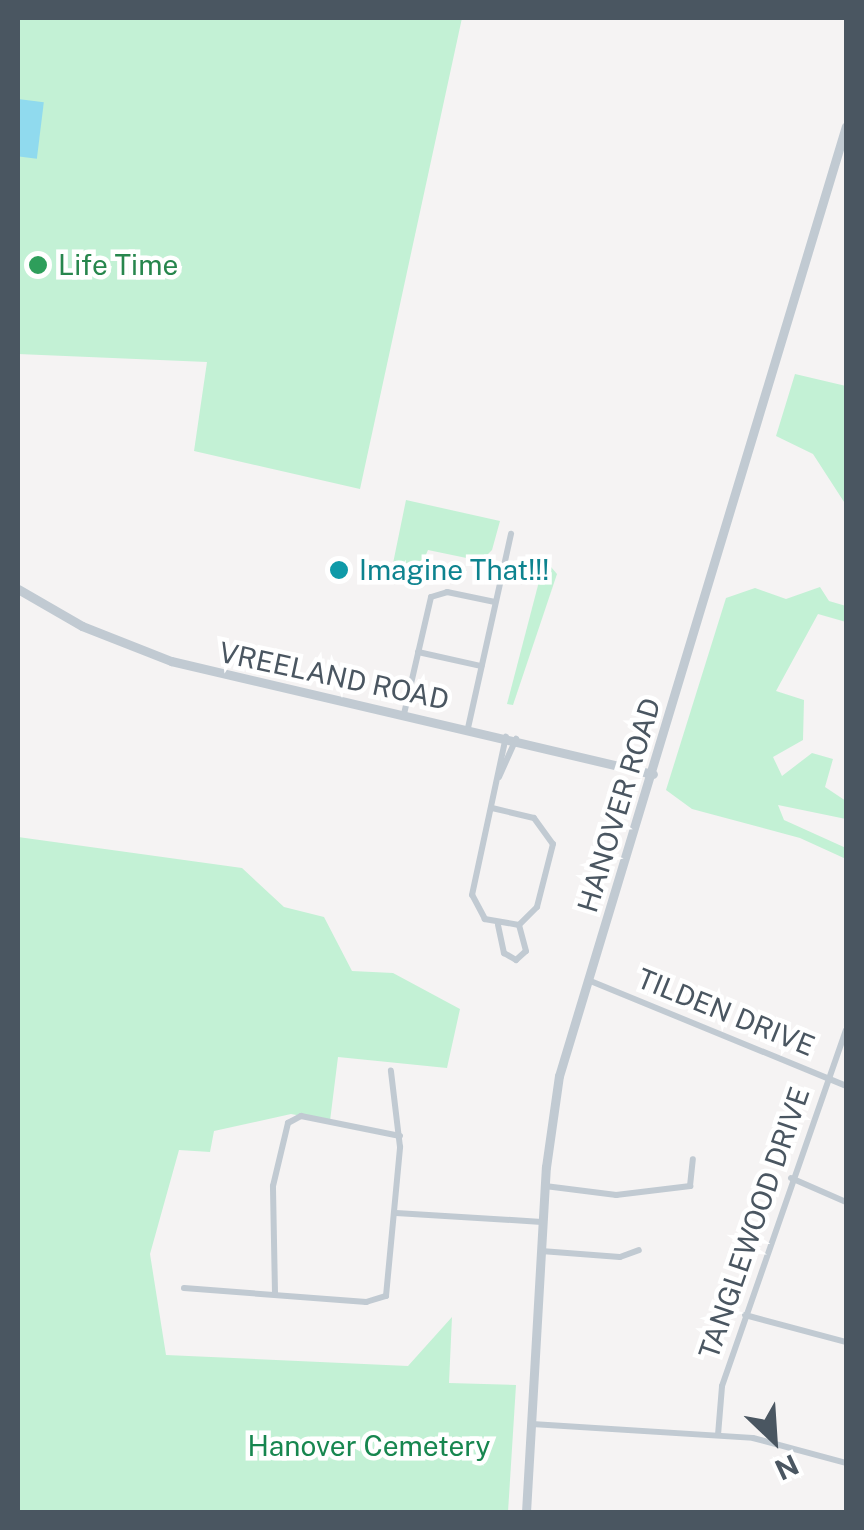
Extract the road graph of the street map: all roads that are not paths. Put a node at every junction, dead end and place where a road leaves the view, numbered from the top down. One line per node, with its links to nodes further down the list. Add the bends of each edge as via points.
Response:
1 (846, 126): 10 (street, HANOVER ROAD)
2 (510, 534): 4 (street)
3 (18, 589): 7 (street, VREELAND ROAD, via 141,652)
4 (495, 602): 5 (street, via 436,593); 6 (street)
5 (418, 652): 6 (street); 7 (street)
6 (482, 666): 8 (street)
7 (404, 714): 8 (street, VREELAND ROAD)
8 (468, 728): 9 (street, VREELAND ROAD)
9 (511, 738): 10 (street, VREELAND ROAD); 11 (street)
10 (653, 774): 14 (street, HANOVER ROAD)
11 (492, 808): 12 (street, via 472,895 480,914); 13 (street, via 534,818 553,844 536,907)
12 (498, 925): 13 (street); 13 (street, via 504,954 516,960 526,951)
13 (519, 925)
14 (588, 980): 17 (street, TILDEN DRIVE); 22 (street, HANOVER ROAD, via 552,1105)
15 (846, 1030): 17 (street, TANGLEWOOD DRIVE)
16 (390, 1071): 19 (street)
17 (827, 1078): 18 (street, TILDEN DRIVE); 21 (street, TANGLEWOOD DRIVE)
18 (846, 1086)
19 (400, 1136): 24 (street); 29 (street, via 301,1116 288,1122 272,1186)
20 (693, 1159): 22 (street, via 690,1186 616,1195)
21 (791, 1178): 23 (street); 30 (street, TANGLEWOOD DRIVE)
22 (544, 1186): 25 (street, HANOVER ROAD)
23 (846, 1202)
24 (396, 1212): 25 (street); 29 (street, via 390,1287 381,1299)
25 (542, 1222): 27 (street, HANOVER ROAD)
26 (638, 1250): 27 (street, via 620,1257)
27 (540, 1251): 32 (street, HANOVER ROAD)
28 (184, 1288): 29 (street)
29 (276, 1293)
30 (745, 1315): 31 (street); 33 (street, TANGLEWOOD DRIVE, via 718,1405)
31 (846, 1342)
32 (530, 1424): 33 (street); 35 (street, HANOVER ROAD)
33 (718, 1435): 34 (street)
34 (846, 1462)
35 (526, 1512)

